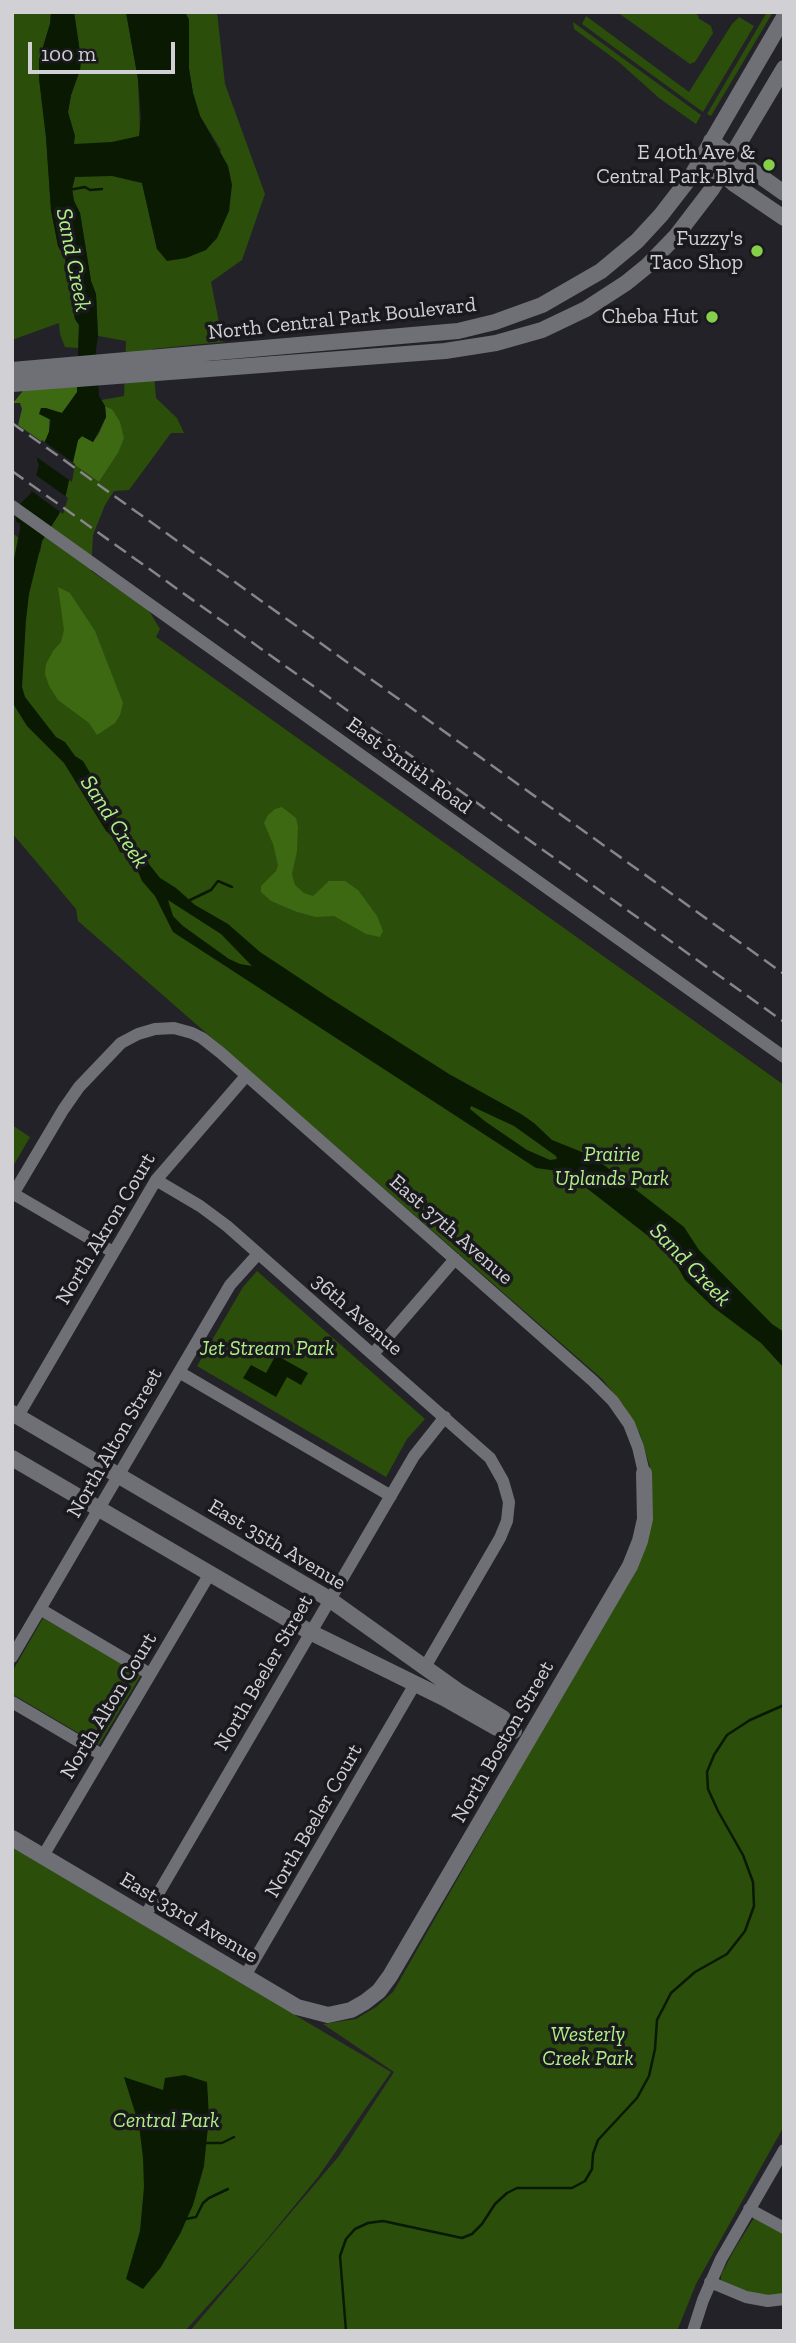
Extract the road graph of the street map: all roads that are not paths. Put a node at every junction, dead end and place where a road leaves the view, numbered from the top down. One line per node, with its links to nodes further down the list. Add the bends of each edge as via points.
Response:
1 (784, 17): 3 (street, North Central Park Boulevard)
2 (784, 68): 4 (street, North Central Park Boulevard)
3 (707, 148): 4 (street); 5 (street); 8 (street, North Central Park Boulevard, via 667,208 621,256 581,285 519,315 458,331)
4 (733, 156): 5 (street, North Central Park Boulevard); 6 (street)
5 (722, 172): 7 (street); 8 (street, North Central Park Boulevard, via 682,229 647,266 603,299 542,330 445,351)
6 (784, 192)
7 (784, 218)
8 (168, 364): 9 (street, North Central Park Boulevard); 10 (street, North Central Park Boulevard)
9 (12, 370)
10 (12, 384)
11 (12, 506): 12 (street, East Smith Road)
12 (784, 1057)
13 (246, 1076): 14 (street, North Akron Court); 15 (street, East 37th Avenue, via 202,1038 174,1028 138,1034 121,1043 79,1087); 18 (street, East 37th Avenue)
14 (156, 1180): 16 (street, North Akron Court); 17 (street, 36th Avenue, via 210,1213)
15 (13, 1194): 16 (street)
16 (113, 1252): 21 (street, North Akron Court)
17 (258, 1254): 19 (street, 36th Avenue); 20 (street, North Alton Street, via 230,1286)
18 (455, 1259): 19 (street); 24 (street, East 37th Avenue, via 613,1401 629,1424)
19 (373, 1354): 22 (street, 36th Avenue)
20 (179, 1372): 25 (street, North Alton Street); 26 (street)
21 (15, 1414): 25 (street, East 35th Avenue)
22 (445, 1417): 26 (street, North Beeler Street, via 414,1455); 33 (street, 36th Avenue, via 490,1458 509,1502 500,1538)
23 (12, 1458): 27 (street, East 35th Avenue)
24 (644, 1473): 38 (street, North Boston Street, via 645,1519 630,1566)
25 (118, 1475): 27 (street, North Alton Street); 29 (street, East 35th Avenue)
26 (391, 1496): 29 (street, North Beeler Street)
27 (99, 1509): 28 (street, East 35th Avenue); 30 (street, North Alton Street)
28 (209, 1575): 31 (street, East 35th Avenue); 34 (street, North Alton Court)
29 (329, 1599): 31 (street, North Beeler Street); 33 (street, East 35th Avenue)
30 (40, 1609): 32 (street, North Alton Street); 34 (street)
31 (310, 1632): 35 (street, East 35th Avenue); 42 (street, North Beeler Street)
32 (12, 1657)
33 (425, 1667): 37 (street, East 35th Avenue, via 503,1718)
34 (150, 1674): 39 (street, North Alton Court)
35 (415, 1684): 37 (street, East 35th Avenue, via 497,1728); 43 (street, North Beeler Court)
36 (12, 1702): 39 (street)
37 (509, 1728): 38 (street, East 35th Avenue)
38 (528, 1739): 44 (street, North Boston Street, via 390,1976 379,1991)
39 (102, 1755): 41 (street, North Alton Court)
40 (12, 1838): 41 (street, East 33rd Avenue)
41 (43, 1856): 42 (street, East 33rd Avenue)
42 (145, 1916): 43 (street, East 33rd Avenue)
43 (245, 1976): 44 (street, East 33rd Avenue, via 298,2007 328,2015)
44 (351, 2010)
45 (784, 2151): 46 (street)
46 (750, 2209): 47 (street); 48 (street)
47 (784, 2228)
48 (710, 2282): 49 (street, via 746,2297); 50 (street)
49 (784, 2300)
50 (693, 2331)

